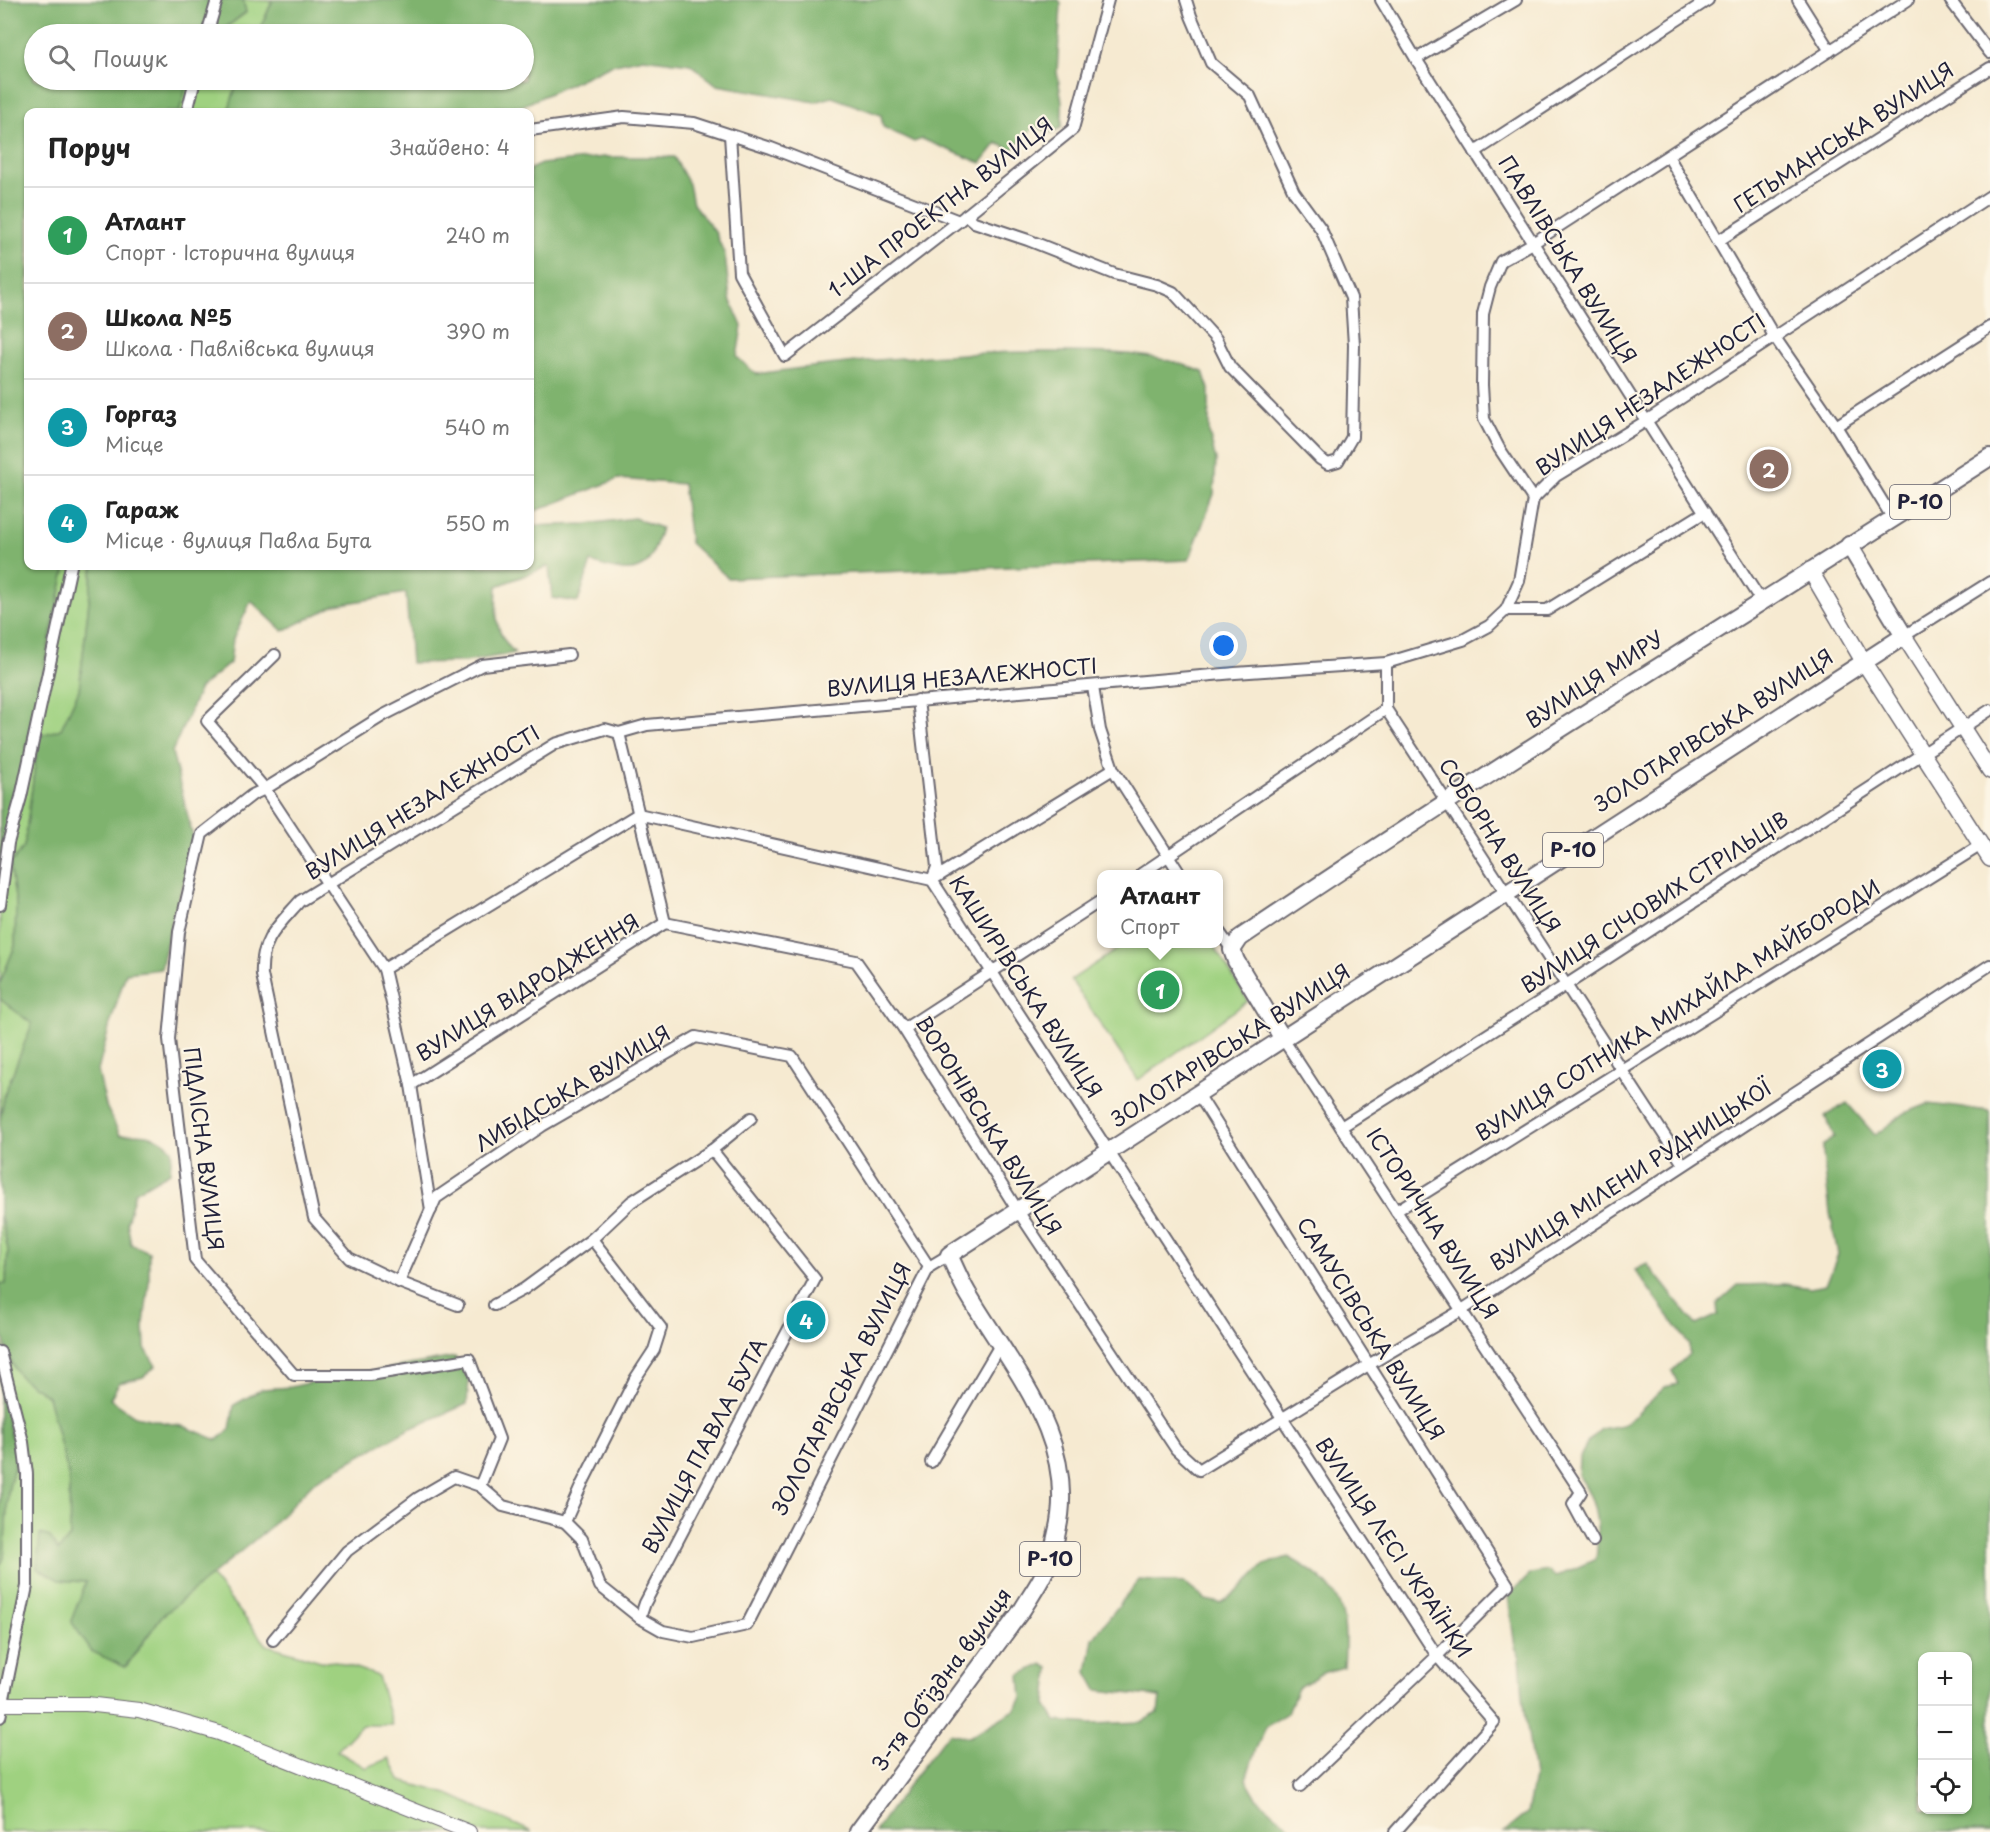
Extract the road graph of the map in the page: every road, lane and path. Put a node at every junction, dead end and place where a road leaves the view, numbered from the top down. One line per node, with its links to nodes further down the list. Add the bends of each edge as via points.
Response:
1 (217, 0): 10 (street)
2 (1108, 0): 22 (street, 1-ША ПРОЕКТНА ВУЛИЦЯ, via 1073,129)
3 (1185, 0): 22 (street, via 1211,63 1250,96 1294,192 1321,229 1351,298 1352,436 1338,460 1328,464 1320,459 1230,367 1216,339 1173,292)
4 (1380, 0): 13 (street, ПАВЛІВСЬКА ВУЛИЦЯ)
5 (1516, 0): 13 (street)
6 (1708, 0): 19 (street)
7 (1797, 0): 11 (street)
8 (1908, 0): 11 (street)
9 (1950, 0): 12 (street)
10 (210, 24)
11 (1830, 51): 20 (street)
12 (1990, 53)
13 (1416, 59): 19 (street, ПАВЛІВСЬКА ВУЛИЦЯ)
14 (1990, 68): 23 (street, ГЕТЬМАНСЬКА ВУЛИЦЯ)
15 (192, 90): 16 (street)
16 (188, 108)
17 (534, 129): 18 (street, via 624,117 694,123)
18 (730, 135): 22 (street); 22 (street, 1-ША ПРОЕКТНА ВУЛИЦЯ, via 740,273 785,356)
19 (1475, 152): 24 (street, ПАВЛІВСЬКА ВУЛИЦЯ)
20 (1668, 156): 23 (street); 24 (street)
21 (1990, 196): 26 (street, ВУЛИЦЯ НЕЗАЛЕЖНОСТІ)
22 (963, 218)
23 (1719, 241): 26 (street)
24 (1533, 243): 27 (street, ПАВЛІВСЬКА ВУЛИЦЯ); 30 (street, via 1501,261 1490,287 1483,314 1482,385 1484,419)
25 (1990, 327): 28 (street)
26 (1774, 336): 27 (street, ВУЛИЦЯ НЕЗАЛЕЖНОСТІ); 28 (street)
27 (1646, 421): 30 (street, ВУЛИЦЯ НЕЗАЛЕЖНОСТІ, via 1556,476); 31 (street, ПАВЛІВСЬКА ВУЛИЦЯ)
28 (1836, 426): 32 (street)
29 (1990, 457): 32 (main road, ВУЛИЦЯ МИРУ / Р-10)
30 (1533, 499): 38 (street, ВУЛИЦЯ НЕЗАЛЕЖНОСТІ, via 1519,581)
31 (1705, 512): 37 (street, ПАВЛІВСЬКА ВУЛИЦЯ); 38 (street, via 1547,610)
32 (1893, 519): 33 (main road, ВУЛИЦЯ МИРУ / Р-10)
33 (1849, 545): 35 (main road, ВУЛИЦЯ МИРУ / Р-10); 39 (main road)
34 (70, 570): 65 (street, via 8,843)
35 (1810, 570): 37 (main road, ВУЛИЦЯ МИРУ / Р-10); 42 (main road)
36 (1990, 582): 39 (street, ЗОЛОТАРІВСЬКА ВУЛИЦЯ)
37 (1761, 601): 54 (main road, ВУЛИЦЯ МИРУ / Р-10)
38 (1506, 610): 43 (street, ВУЛИЦЯ НЕЗАЛЕЖНОСТІ, via 1489,626 1463,640)
39 (1904, 636): 42 (main road, ЗОЛОТАРІВСЬКА ВУЛИЦЯ / Р-10); 48 (main road)
40 (275, 655): 53 (street, via 207,721)
41 (569, 655): 53 (street, ПІДЛІСНА ВУЛИЦЯ, via 482,664 384,714)
42 (1863, 661): 50 (main road); 63 (main road, ЗОЛОТАРІВСЬКА ВУЛИЦЯ / Р-10)
43 (1386, 663): 44 (street, ВУЛИЦЯ НЕЗАЛЕЖНОСТІ); 46 (street)
44 (1094, 687): 45 (street, ВУЛИЦЯ НЕЗАЛЕЖНОСТІ); 51 (street, via 1100,730)
45 (918, 700): 49 (street, ВУЛИЦЯ НЕЗАЛЕЖНОСТІ, via 647,724); 61 (street, КАШИРІВСЬКА ВУЛИЦЯ, via 937,867)
46 (1386, 709): 54 (street, СОБОРНА ВУЛИЦЯ); 57 (street)
47 (1990, 710): 48 (street, ВУЛИЦЯ СІЧОВИХ СТРІЛЬЦІВ)
48 (1962, 727): 50 (street, ВУЛИЦЯ СІЧОВИХ СТРІЛЬЦІВ); 52 (main road)
49 (619, 733): 55 (street); 62 (street, ВУЛИЦЯ НЕЗАЛЕЖНОСТІ, via 606,729 555,744)
50 (1922, 754): 56 (main road); 72 (street, ВУЛИЦЯ СІЧОВИХ СТРІЛЬЦІВ)
51 (1113, 769): 57 (street); 61 (street)
52 (1990, 771)
53 (265, 789): 62 (street); 99 (street, ПІДЛІСНА ВУЛИЦЯ, via 233,807 202,834 179,932 169,1039 195,1260 294,1375 370,1376 469,1359 499,1439)
54 (1447, 802): 63 (street, СОБОРНА ВУЛИЦЯ); 68 (main road, ВУЛИЦЯ МИРУ / Р-10, via 1240,938)
55 (638, 814): 61 (street); 66 (street); 70 (street)
56 (1981, 845): 58 (main road); 75 (street, ВУЛИЦЯ СОТНИКА МИХАЙЛА МАЙБОРОДИ)
57 (1168, 857): 59 (street); 60 (street)
58 (1990, 859)
59 (1147, 870)
60 (1177, 870)
61 (932, 880): 71 (street, КАШИРІВСЬКА ВУЛИЦЯ)
62 (328, 884): 70 (street); 89 (street, ВУЛИЦЯ НЕЗАЛЕЖНОСТІ, via 300,902 268,941 261,958 262,975 314,1218 349,1258)
63 (1508, 893): 72 (street, СОБОРНА ВУЛИЦЯ); 74 (main road, ЗОЛОТАРІВСЬКА ВУЛИЦЯ / Р-10)
64 (1097, 903): 71 (street)
65 (0, 905)
66 (665, 923): 73 (street, ВОРОНІВСЬКА ВУЛИЦЯ, via 856,961); 76 (street, ВУЛИЦЯ ВІДРОДЖЕННЯ)
67 (1223, 937): 68 (street, ІСТОРИЧНА ВУЛИЦЯ)
68 (1232, 950): 74 (main road, ІСТОРИЧНА ВУЛИЦЯ)
69 (1990, 965): 82 (street, ВУЛИЦЯ МІЛЕНИ РУДНИЦЬКОЇ)
70 (384, 969): 76 (street)
71 (993, 970): 73 (street); 81 (street, КАШИРІВСЬКА ВУЛИЦЯ)
72 (1566, 985): 75 (street, СОБОРНА ВУЛИЦЯ); 79 (street, ВУЛИЦЯ СІЧОВИХ СТРІЛЬЦІВ)
73 (904, 1029): 84 (street, ВОРОНІВСЬКА ВУЛИЦЯ)
74 (1283, 1039): 77 (main road, ЗОЛОТАРІВСЬКА ВУЛИЦЯ / Р-10); 79 (street, ІСТОРИЧНА ВУЛИЦЯ)
75 (1621, 1070): 82 (street, СОБОРНА ВУЛИЦЯ); 85 (street, ВУЛИЦЯ СОТНИКА МИХАЙЛА МАЙБОРОДИ)
76 (411, 1085): 83 (street)
77 (1198, 1094): 81 (main road, ЗОЛОТАРІВСЬКА ВУЛИЦЯ / Р-10); 95 (street, САМУСІВСЬКА ВУЛИЦЯ)
78 (751, 1118): 80 (street)
79 (1341, 1127): 85 (street, ІСТОРИЧНА ВУЛИЦЯ)
80 (712, 1150): 86 (street, via 632,1202); 102 (street, ВУЛИЦЯ ПАВЛА БУТА, via 814,1279)
81 (1109, 1152): 84 (main road, ЗОЛОТАРІВСЬКА ВУЛИЦЯ / Р-10); 96 (street, КАШИРІВСЬКА ВУЛИЦЯ)
82 (1683, 1164): 92 (street, ВУЛИЦЯ МІЛЕНИ РУДНИЦЬКОЇ)
83 (430, 1209): 88 (street, ЛИБІДСЬКА ВУЛИЦЯ, via 436,1198 542,1126 696,1037 792,1056); 89 (street, ЛИБІДСЬКА ВУЛИЦЯ)
84 (1018, 1211): 87 (main road, ЗОЛОТАРІВСЬКА ВУЛИЦЯ / Р-10); 98 (street, ВОРОНІВСЬКА ВУЛИЦЯ, via 1176,1449)
85 (1396, 1211): 92 (street, ІСТОРИЧНА ВУЛИЦЯ)
86 (592, 1239): 91 (street, via 524,1289); 100 (street, via 661,1328 654,1350)
87 (949, 1255): 88 (street, ЗОЛОТАРІВСЬКА ВУЛИЦЯ); 93 (main road, 3-тя Обʼїздна вулиця / Р-10)
88 (929, 1267): 102 (street, ЗОЛОТАРІВСЬКА ВУЛИЦЯ, via 747,1625 693,1637 663,1631)
89 (399, 1282): 90 (street, ВУЛИЦЯ НЕЗАЛЕЖНОСТІ)
90 (458, 1305)
91 (494, 1305)
92 (1462, 1310): 95 (street, ВУЛИЦЯ МІЛЕНИ РУДНИЦЬКОЇ); 101 (street, ІСТОРИЧНА ВУЛИЦЯ, via 1581,1492 1573,1504)
93 (1000, 1345): 97 (street); 108 (main road, 3-тя Обʼїздна вулиця / Р-10, via 1032,1393 1056,1451 1062,1508 1054,1549 1022,1610)
94 (0, 1352): 105 (street, via 23,1442 27,1474 27,1586)
95 (1370, 1364): 96 (street, ВУЛИЦЯ МІЛЕНИ РУДНИЦЬКОЇ); 104 (street, САМУСІВСЬКА ВУЛИЦЯ, via 1508,1584)
96 (1283, 1418): 98 (street, ВУЛИЦЯ МІЛЕНИ РУДНИЦЬКОЇ); 104 (street, ВУЛИЦЯ ЛЕСІ УКРАЇНКИ)
97 (931, 1462)
98 (1199, 1470)
99 (480, 1486): 100 (street, via 503,1506); 103 (street, via 454,1477 418,1498 347,1551)
100 (565, 1522): 102 (street, via 582,1539 600,1586)
101 (1593, 1541)
102 (640, 1618)
103 (273, 1640)
104 (1437, 1656): 106 (street); 109 (street, ВУЛИЦЯ ЛЕСІ УКРАЇНКИ, via 1494,1722)
105 (1, 1709): 107 (street, via 86,1704 139,1710 219,1732)
106 (1300, 1786)
107 (469, 1832)
108 (858, 1832)
109 (1395, 1832)

